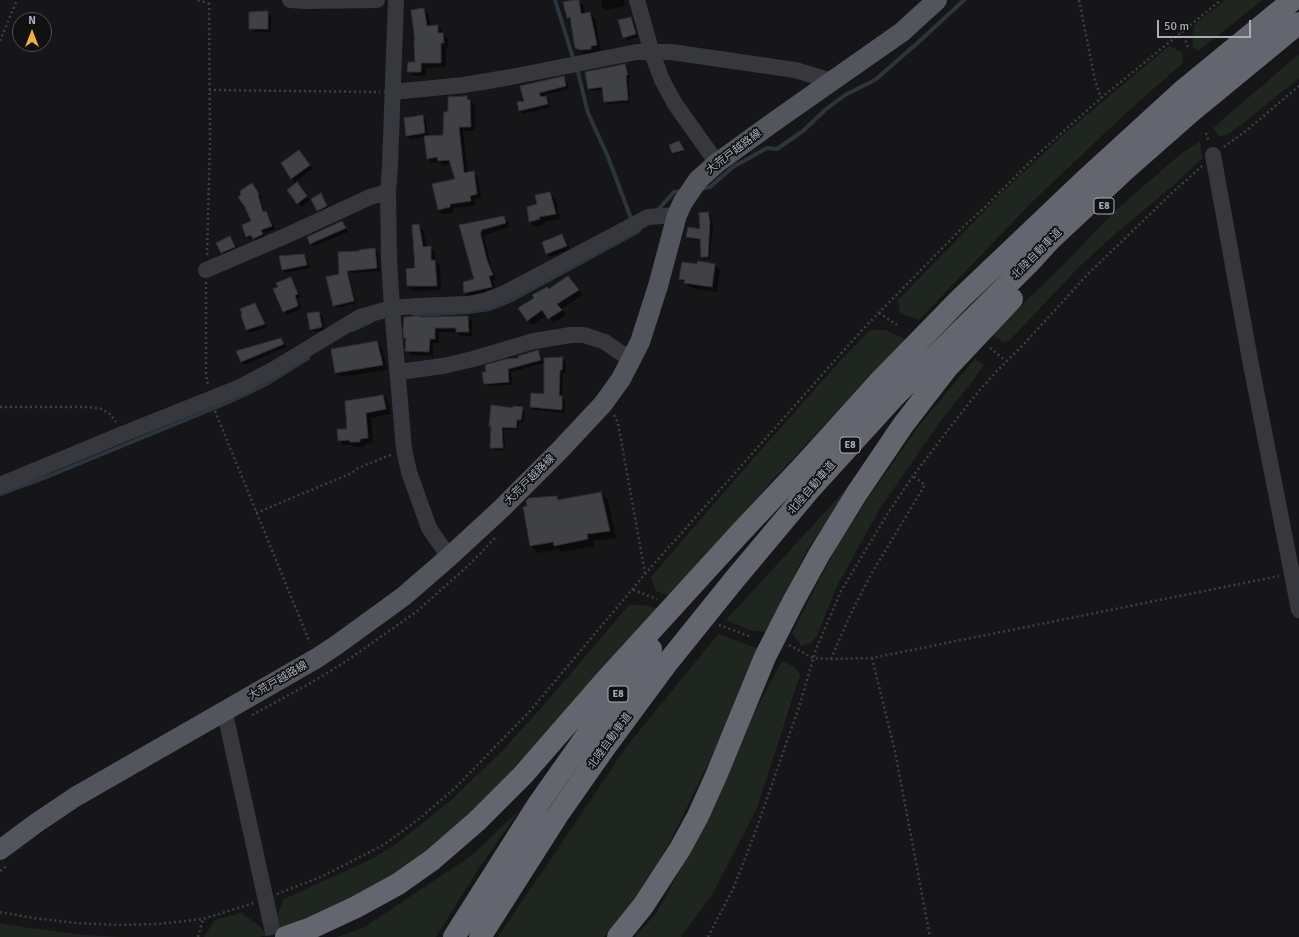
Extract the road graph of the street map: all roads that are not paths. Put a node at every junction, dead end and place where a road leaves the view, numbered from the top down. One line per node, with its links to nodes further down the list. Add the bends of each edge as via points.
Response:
1 (290, 0): 2 (street)
2 (377, 0)
3 (396, 0): 11 (street)
4 (636, 0): 9 (street)
5 (937, 0): 10 (main road, 大荒戸越路線, via 902,32)
6 (1293, 0): 20 (highway, 北陸自動車道 / E8, via 1181,92 1085,180 960,299 878,383)
7 (1299, 23): 8 (highway, 北陸自動車道 / E8)
8 (1266, 49): 29 (highway, 北陸自動車道 / E8, via 1150,148 1050,240 893,398 811,488 668,662 606,746 557,816); 30 (highway, 北陸自動車道 / E8, via 1195,113 1056,252 947,368 904,425 857,492 794,600 765,657 698,816 680,849 643,906)
9 (652, 53): 10 (street, via 671,52 795,70); 11 (street, via 637,52 464,84); 13 (street, via 675,104)
10 (832, 81): 13 (main road, 大荒戸越路線)
11 (392, 92): 14 (street)
12 (1213, 155): 23 (street)
13 (717, 163): 15 (main road, 大荒戸越路線, via 692,188)
14 (388, 192): 16 (street, via 370,197); 17 (street)
15 (677, 215): 17 (street, via 648,217 505,293 487,300 461,305); 18 (main road, 大荒戸越路線, via 658,286 640,342)
16 (206, 270)
17 (392, 308): 19 (street); 21 (street, via 360,317 248,383)
18 (631, 360): 19 (street, via 605,342 584,335 571,335 534,341 443,366); 22 (main road, 大荒戸越路線, via 603,404 532,478)
19 (398, 372): 22 (street, via 404,449 409,472 429,528)
20 (803, 466): 27 (highway, 北陸自動車道 / E8, via 656,625 523,775 478,821 432,860 398,884 310,929); 28 (highway, 北陸自動車道 / E8, via 650,650 587,735 539,803)
21 (0, 485)
22 (449, 557): 24 (main road, 大荒戸越路線, via 404,596 357,631 317,658)
23 (1299, 610)
24 (224, 712): 25 (main road, 大荒戸越路線, via 75,797); 26 (street)
25 (0, 850)
26 (270, 919)
27 (286, 937)
28 (454, 937)
29 (480, 937)
30 (618, 937)

